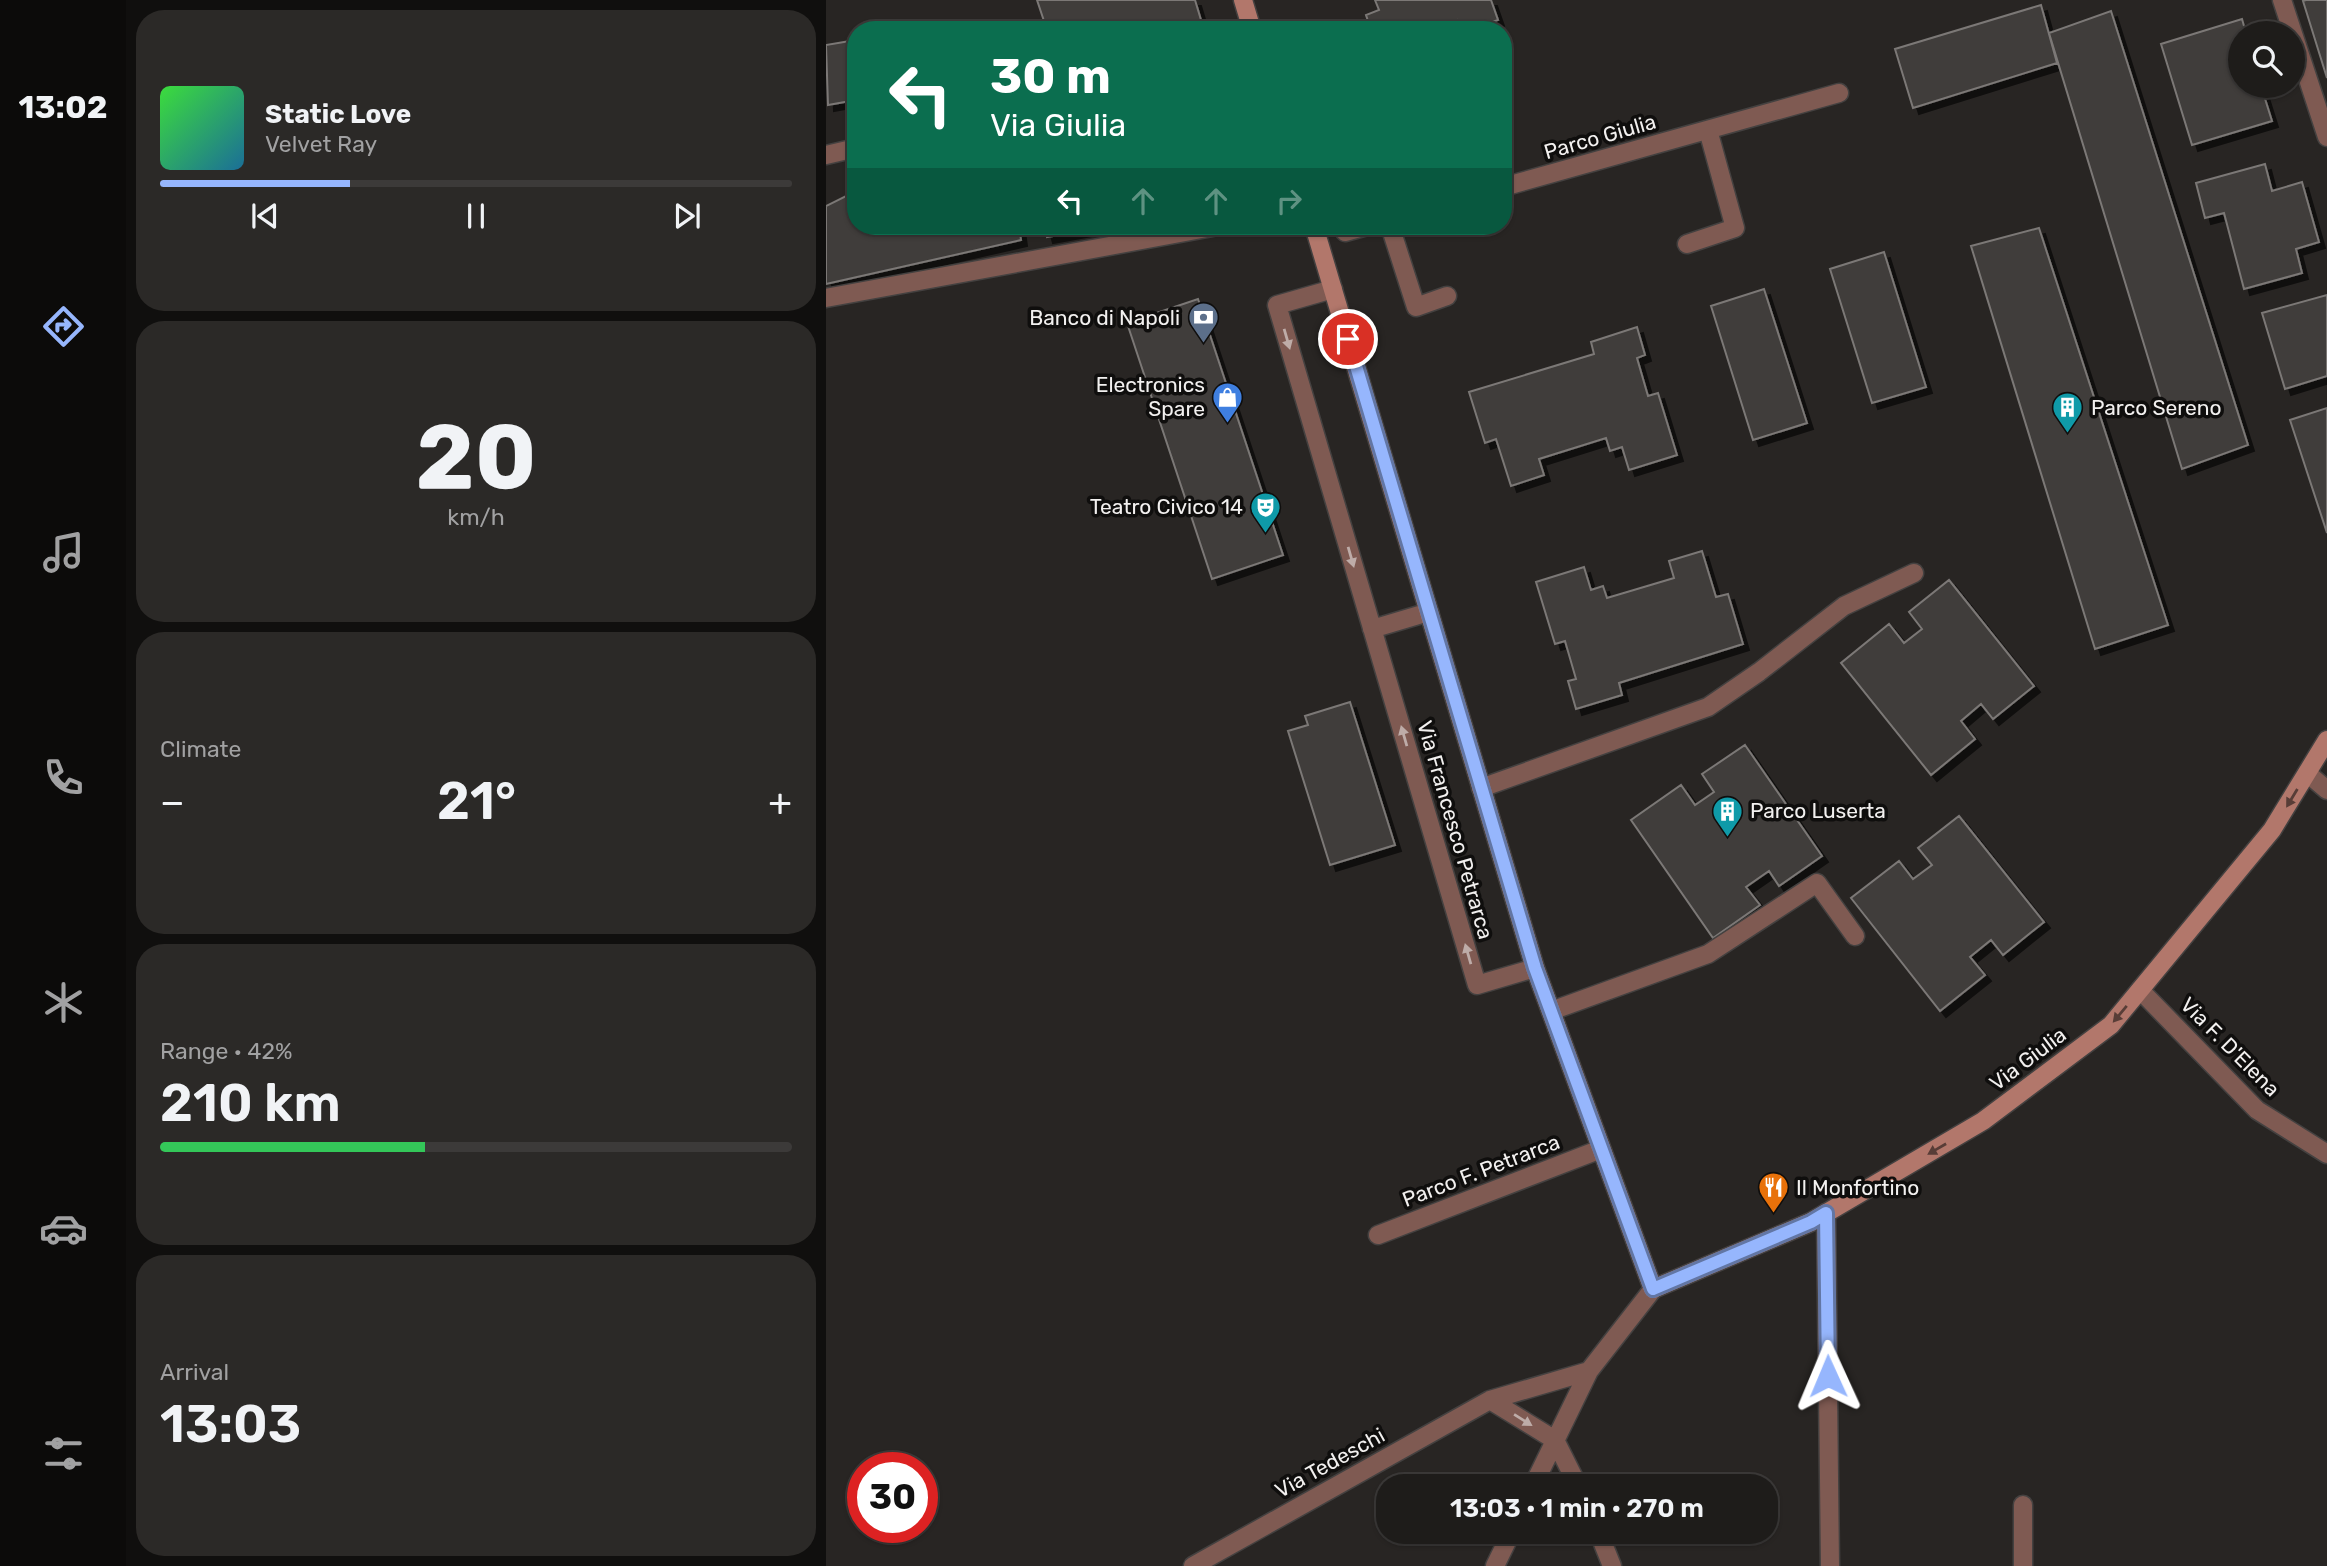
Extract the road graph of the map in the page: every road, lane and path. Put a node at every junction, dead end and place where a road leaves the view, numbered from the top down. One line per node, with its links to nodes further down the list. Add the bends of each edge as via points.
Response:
1 (1243, 0): 3 (main road)
2 (2282, 0): 6 (street)
3 (1249, 21)
4 (1839, 93): 5 (street, Parco Giulia)
5 (1708, 130): 9 (street, Parco Giulia); 13 (street, via 1735,228)
6 (2327, 137)
7 (847, 150): 8 (street)
8 (826, 155)
9 (1512, 184)
10 (1169, 235): 16 (street)
11 (1317, 235): 14 (main road, Via Francesco Petrarca)
12 (1393, 235): 15 (street, via 1416,307)
13 (1687, 244)
14 (1333, 289): 18 (main road, Via Francesco Petrarca); 19 (street, Via Francesco Petrarca, one-way to 19, via 1277,305)
15 (1447, 296)
16 (826, 298)
17 (1914, 573): 22 (street, via 1844,606 1708,707)
18 (1429, 612): 19 (street); 22 (main road, Via Francesco Petrarca)
19 (1373, 629): 25 (street, Via Francesco Petrarca, one-way to 19, via 1477,985)
20 (2327, 740): 21 (main road, Via Giulia)
21 (2307, 773): 23 (street); 26 (main road, Via Giulia, one-way to 26, via 2272,830)
22 (1481, 788): 25 (main road, Via Francesco Petrarca)
23 (2327, 790)
24 (1855, 936): 27 (street, via 1817,883 1708,954)
25 (1535, 968): 27 (main road, Via Francesco Petrarca)
26 (2140, 990): 29 (street, Via F. D'Elena, via 2258,1110); 30 (main road, Via Giulia, one-way to 30, via 2111,1025 1983,1121)
27 (1551, 1011): 28 (main road, Via Francesco Petrarca)
28 (1601, 1149): 31 (street, Parco F. Petrarca); 32 (main road, Via Francesco Petrarca)
29 (2327, 1154)
30 (1826, 1213): 32 (main road, Via Giulia); 44 (street)
31 (1378, 1235)
32 (1653, 1289): 33 (street)
33 (1589, 1371): 34 (street, Via Tedeschi); 35 (street)
34 (1490, 1400): 35 (street, one-way to 35); 41 (street, Via Tedeschi)
35 (1555, 1440): 36 (street); 37 (street)
36 (1539, 1474)
37 (1572, 1474)
38 (2023, 1505): 45 (street)
39 (1506, 1544): 42 (street)
40 (1603, 1544): 43 (street)
41 (1193, 1566)
42 (1495, 1566)
43 (1612, 1566)
44 (1830, 1566)
45 (2023, 1566)

